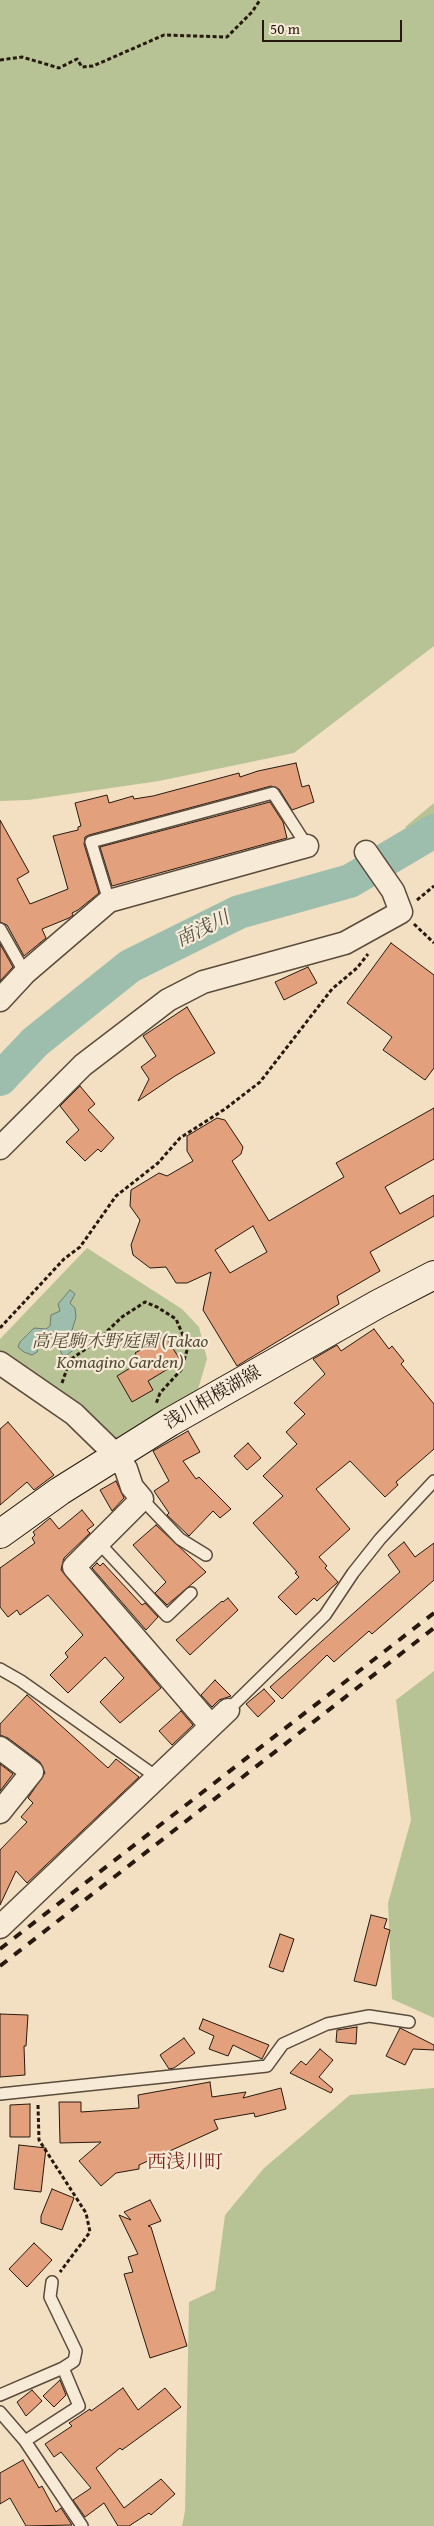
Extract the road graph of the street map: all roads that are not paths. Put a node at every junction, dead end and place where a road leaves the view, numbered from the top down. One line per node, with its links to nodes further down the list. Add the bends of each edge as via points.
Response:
1 (307, 846): 3 (street); 3 (lane, via 273,793 91,842)
2 (366, 852): 7 (street, via 393,891 401,912 346,943 203,982 168,1000 83,1065)
3 (109, 901): 5 (street)
4 (0, 929): 5 (lane)
5 (26, 973): 6 (street)
6 (0, 1000)
7 (0, 1148)
8 (434, 1275): 10 (main road, 浅川相模湖線)
9 (0, 1363): 10 (street, via 58,1402)
10 (116, 1455): 12 (street, via 126,1469 132,1487); 13 (main road, 浅川相模湖線)
11 (434, 1481): 18 (lane, via 380,1539 326,1615)
12 (142, 1499): 14 (street); 15 (lane, via 180,1540)
13 (0, 1534)
14 (99, 1543): 16 (lane, via 167,1616); 19 (street, via 74,1567)
15 (206, 1556)
16 (192, 1593)
17 (0, 1669): 21 (lane)
18 (228, 1710): 19 (street)
19 (211, 1726): 21 (street)
20 (0, 1748): 22 (street, via 32,1772)
21 (158, 1778): 23 (street)
22 (0, 1812)
23 (0, 1927)
24 (409, 2022): 25 (lane, via 369,2016 327,2024 283,2044 267,2066)
25 (0, 2094)
26 (52, 2282): 27 (lane, via 50,2297 76,2351 74,2361)
27 (63, 2368): 28 (lane); 30 (lane, via 79,2406)
28 (0, 2395)
29 (0, 2412): 30 (lane)
30 (25, 2441): 31 (lane)
31 (82, 2526)

